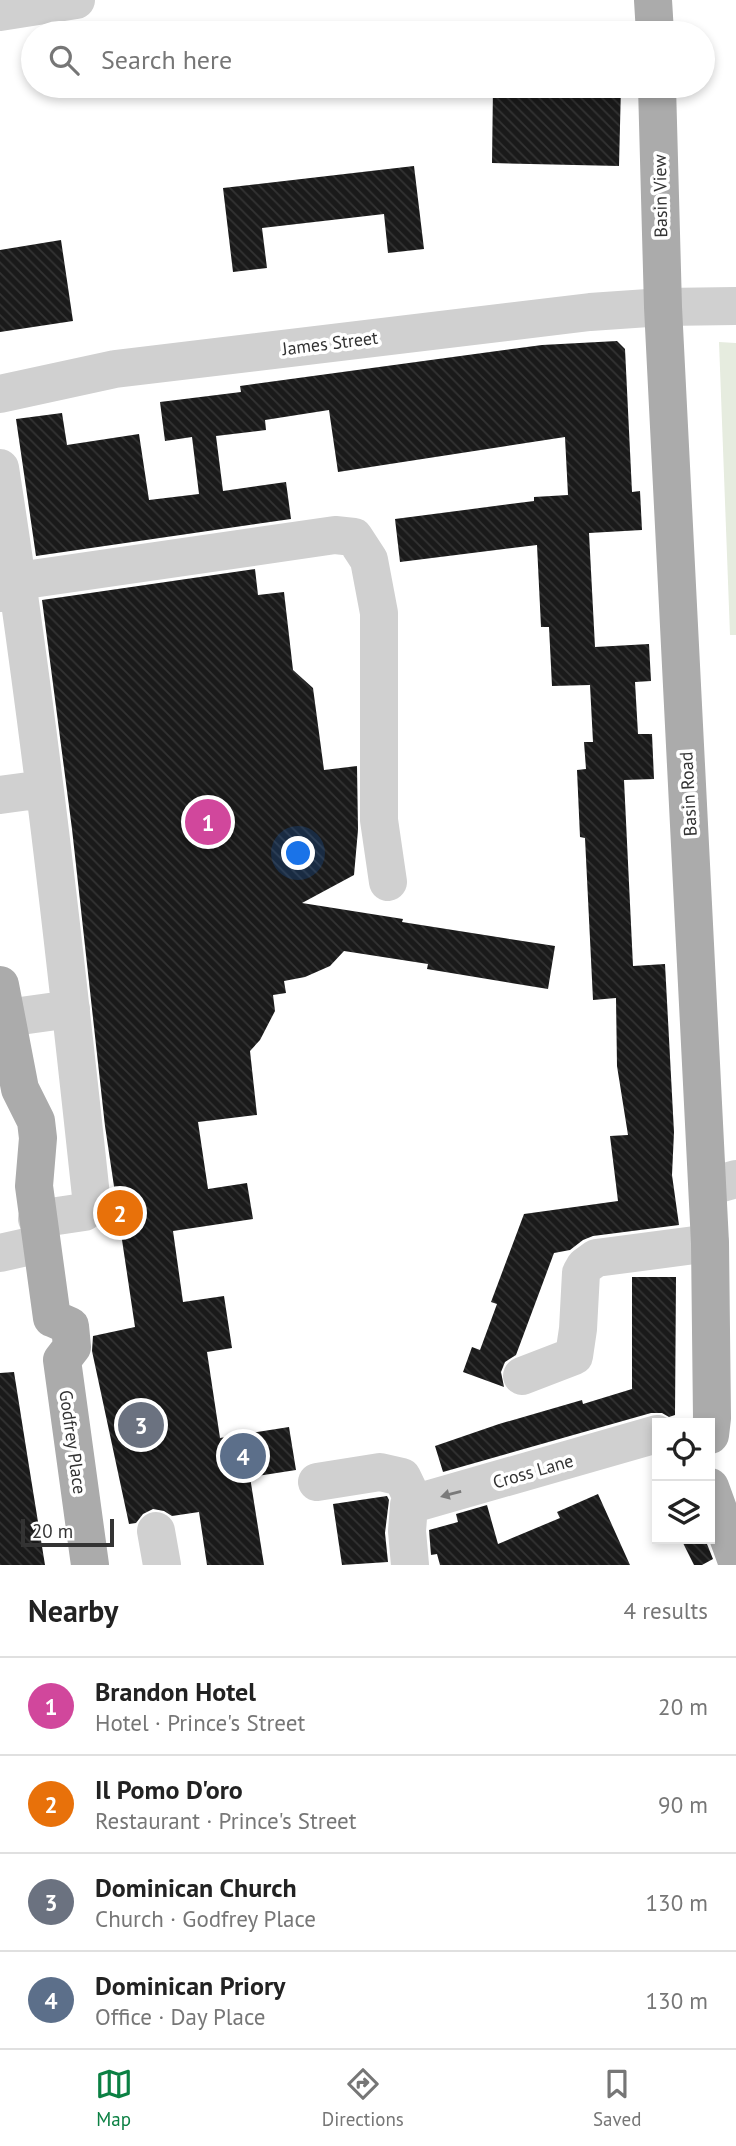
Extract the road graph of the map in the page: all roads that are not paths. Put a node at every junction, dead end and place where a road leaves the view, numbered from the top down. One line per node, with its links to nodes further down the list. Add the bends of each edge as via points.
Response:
1 (76, 0): 3 (street)
2 (653, 0): 4 (main road)
3 (0, 12)
4 (654, 21)
5 (657, 98): 7 (main road, Basin View)
6 (736, 306): 7 (street, James Street)
7 (663, 307): 8 (street, James Street, via 116,369); 17 (main road, Basin Road)
8 (0, 394)
9 (0, 468): 10 (street)
10 (9, 587): 11 (street); 13 (street, via 335,535 354,537 369,560 379,613 379,809)
11 (44, 789): 12 (street); 15 (street)
12 (0, 795)
13 (388, 882)
14 (3, 1002): 15 (street); 16 (main road)
15 (71, 1009): 18 (street, via 90,1206 84,1212)
16 (13, 1086): 18 (main road, via 36,1121)
17 (722, 1183): 19 (main road, Basin Road)
18 (37, 1217): 20 (street); 28 (main road, Godfrey Place, via 52,1318 41,1331 46,1352 62,1360)
19 (710, 1243): 21 (street, via 596,1258 581,1273 574,1356); 22 (main road, Basin Road)
20 (0, 1253)
21 (522, 1376)
22 (705, 1418)
23 (652, 1435): 26 (street, Cross Lane, one-way to 26)
24 (317, 1482): 26 (street, via 380,1472 401,1477)
25 (715, 1501): 27 (main road)
26 (412, 1505): 29 (street, via 407,1531)
27 (736, 1559)
28 (90, 1565)
29 (410, 1565)

